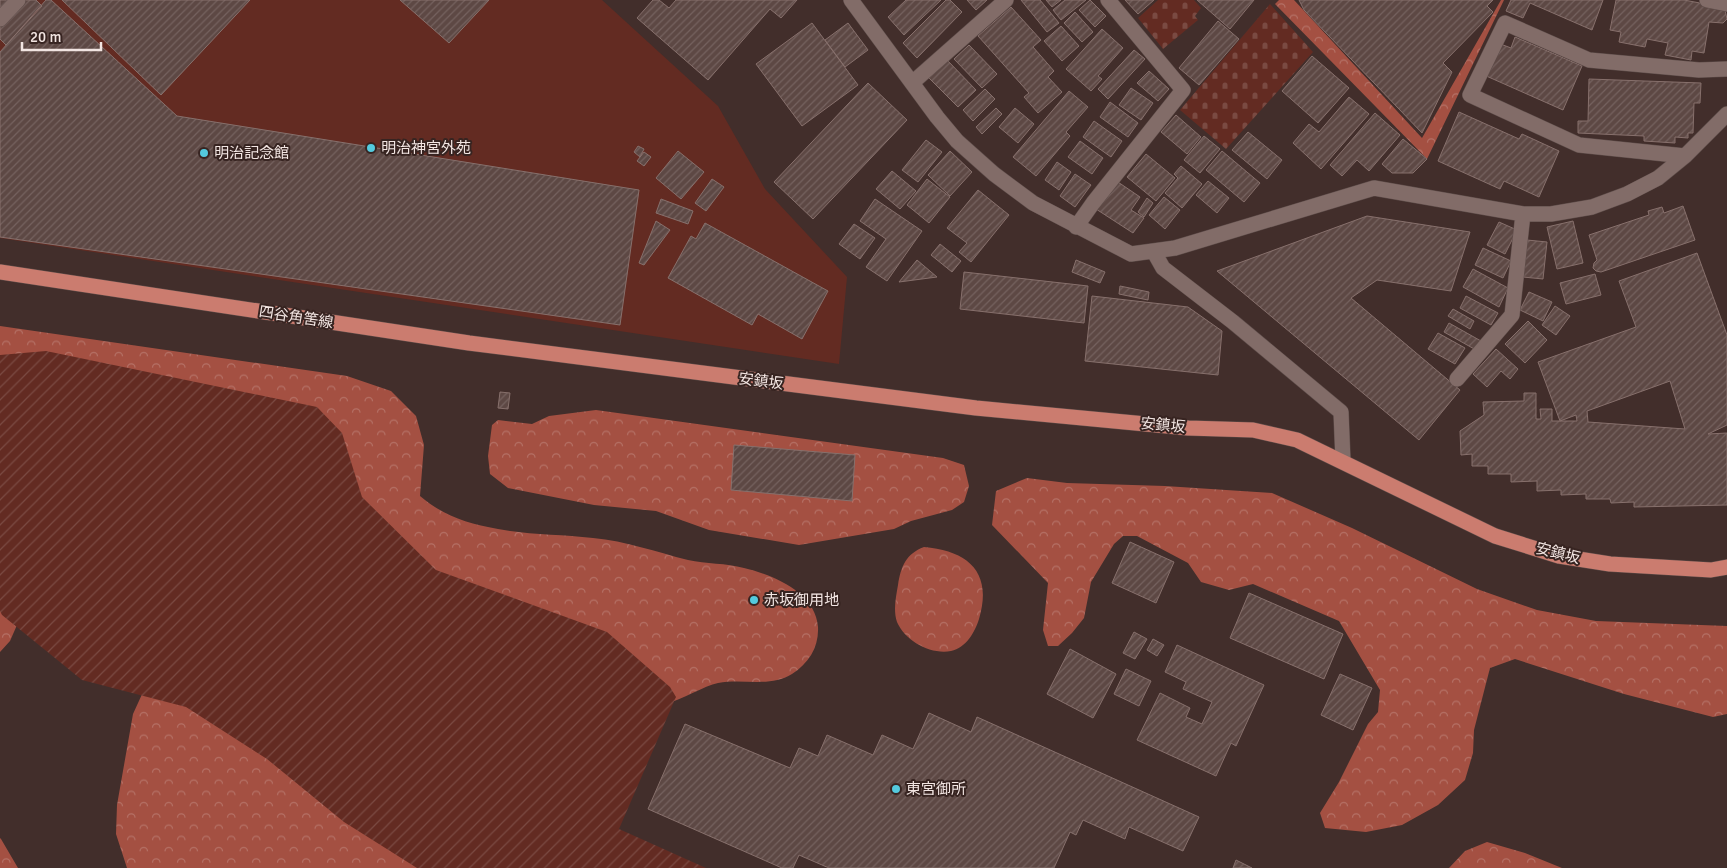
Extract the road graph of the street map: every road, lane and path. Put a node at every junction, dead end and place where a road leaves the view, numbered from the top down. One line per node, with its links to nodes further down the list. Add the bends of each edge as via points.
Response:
1 (18, 0): 7 (street)
2 (851, 0): 9 (street)
3 (1006, 0): 9 (street)
4 (1108, 0): 13 (street, via 1184,90)
5 (1707, 0): 6 (street)
6 (1727, 4)
7 (0, 19)
8 (1727, 69): 11 (street, via 1699,70 1589,60 1505,23 1470,95 1579,145)
9 (912, 84): 13 (street, via 957,141 994,174 1033,203)
10 (1727, 114): 11 (street)
11 (1685, 156): 12 (street, via 1658,178 1592,207 1551,214)
12 (1523, 214): 14 (street, via 1374,188); 17 (street, via 1512,315)
13 (1076, 227): 14 (street, via 1131,254)
14 (1154, 252): 18 (street, via 1163,268 1341,412)
15 (0, 272): 16 (main road, 四谷角筈線)
16 (592, 359): 18 (main road, 安鎮坂, via 976,408 1188,428 1253,430 1297,440)
17 (1457, 379)
18 (1343, 461): 19 (main road, 安鎮坂, via 1495,536 1559,556 1610,564 1712,570)
19 (1727, 567)

